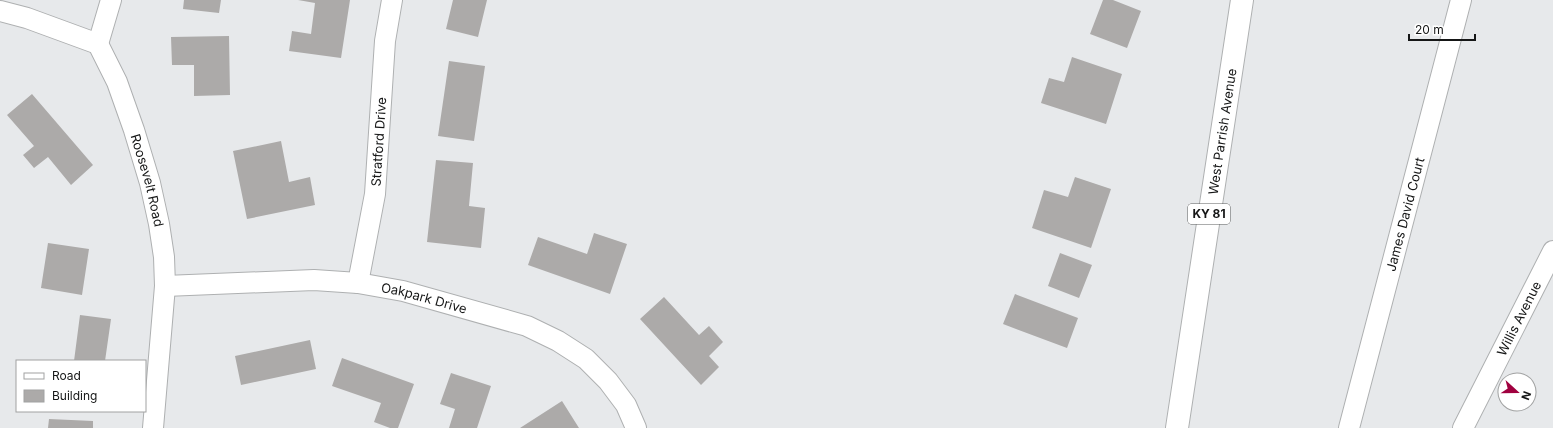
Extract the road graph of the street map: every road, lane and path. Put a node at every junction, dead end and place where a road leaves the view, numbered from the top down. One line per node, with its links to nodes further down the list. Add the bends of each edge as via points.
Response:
1 (111, 0): 6 (street)
2 (392, 0): 8 (street, Stratford Drive, via 385,41 375,194)
3 (1242, 0): 12 (main road, West Parrish Avenue / KY 81)
4 (1461, 0): 13 (street, James David Court)
5 (0, 11): 6 (street)
6 (98, 44): 9 (street, Roosevelt Road, via 117,82 150,183 164,257)
7 (1553, 251): 14 (street, Willis Avenue)
8 (358, 283): 9 (street, Oakpark Drive, via 314,280); 11 (street, Oakpark Drive, via 403,291 527,326 558,341 586,359 608,381 626,405)
9 (165, 286): 10 (street, Roosevelt Road)
10 (153, 428)
11 (636, 428)
12 (1177, 428)
13 (1349, 428)
14 (1463, 428)

